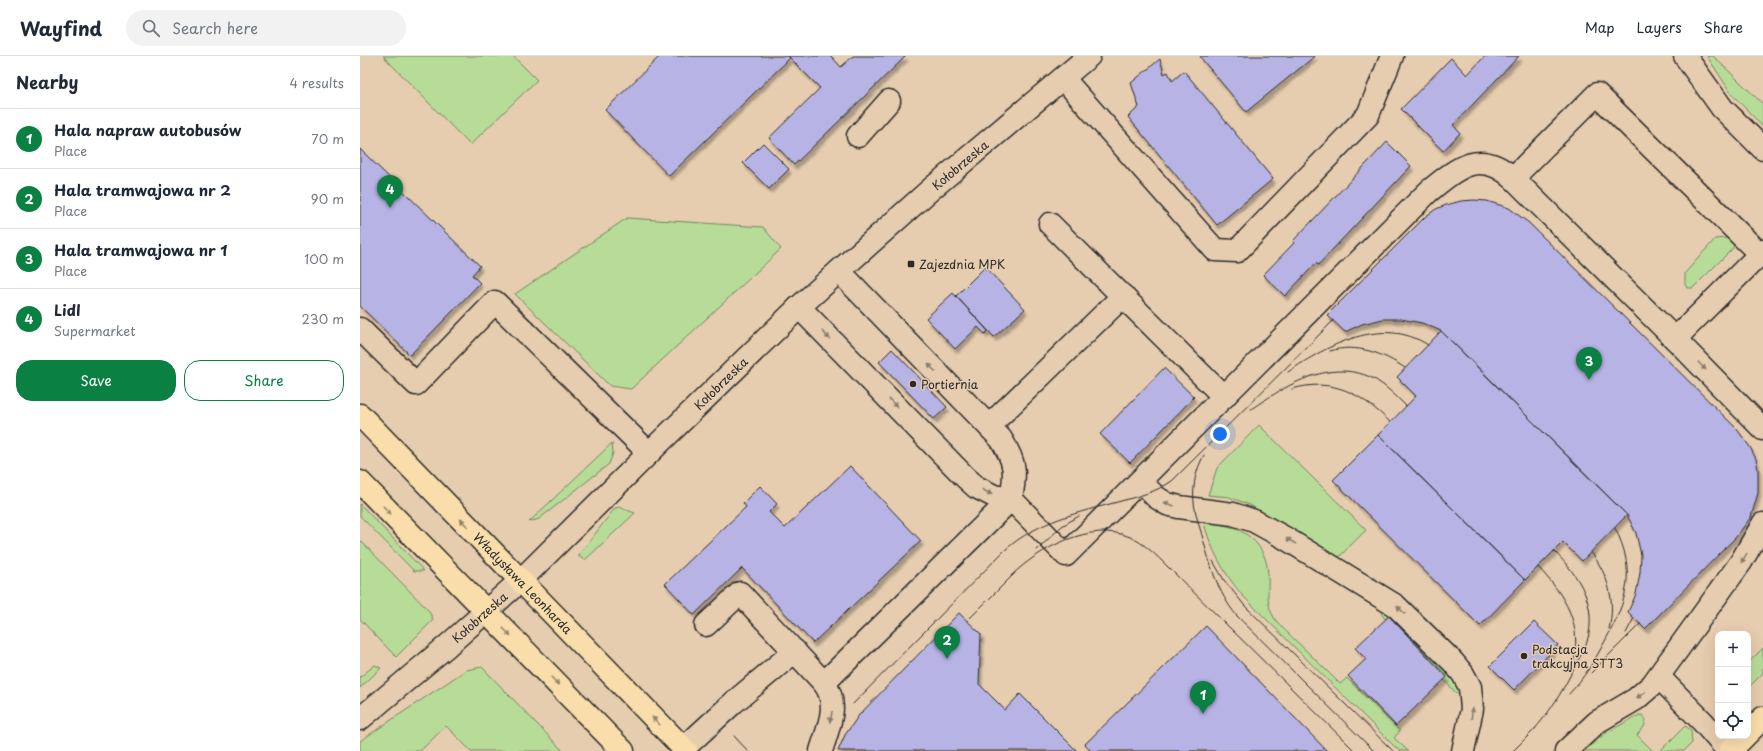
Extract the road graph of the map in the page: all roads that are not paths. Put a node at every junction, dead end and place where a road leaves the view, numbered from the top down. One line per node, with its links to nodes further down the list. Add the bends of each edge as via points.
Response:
1 (1089, 56): 4 (street, Kołobrzeska)
2 (1392, 56): 4 (street, via 1368,115 1237,251 1215,250)
3 (1685, 56): 7 (street, via 1722,108)
4 (1063, 78): 11 (street, Kołobrzeska)
5 (889, 102): 6 (street)
6 (858, 136)
7 (1763, 149)
8 (1513, 178): 10 (street, via 1597,94); 15 (street); 16 (street, via 1503,169 1478,162 1446,177 1412,207)
9 (1050, 224): 12 (street)
10 (1761, 253): 15 (street)
11 (839, 271): 13 (street, Kołobrzeska); 18 (street, one-way to 11)
12 (1123, 296): 16 (street); 18 (street)
13 (799, 307): 20 (street, Kołobrzeska); 23 (street, one-way to 23, via 976,487 994,496)
14 (360, 329): 20 (street, via 416,384 495,302)
15 (1675, 339): 19 (street, one-way to 19)
16 (1224, 397): 21 (street)
17 (360, 415): 25 (main road, Władysława Leonharda, one-way to 17)
18 (989, 426): 23 (street, via 1011,455 1015,478)
19 (1763, 429)
20 (649, 453): 25 (street, Kołobrzeska)
21 (1140, 481): 23 (street, via 1066,554); 38 (street, one-way to 21, via 1472,709 1470,687 1453,662 1396,606 1254,521 1233,514 1167,504)
22 (360, 482): 26 (main road, one-way to 26)
23 (1011, 499): 30 (street)
24 (1763, 524): 29 (street, one-way to 29, via 1741,562)
25 (520, 581): 26 (street, Kołobrzeska); 35 (main road, Władysława Leonharda, one-way to 25)
26 (486, 611): 32 (street, Kołobrzeska); 36 (main road, one-way to 36)
27 (706, 625): 28 (street, via 740,593)
28 (794, 651): 30 (street); 35 (street, via 733,703)
29 (1659, 677): 39 (street, one-way to 39, via 1645,692 1598,722); 40 (street)
30 (824, 683): 37 (street, one-way to 37, via 832,696 832,714)
31 (1763, 718): 33 (main road)
32 (360, 719)
33 (1751, 730)
34 (1742, 739): 40 (main road)
35 (684, 750)
36 (623, 751)
37 (821, 751)
38 (1464, 751)
39 (1566, 751)
40 (1729, 751)

